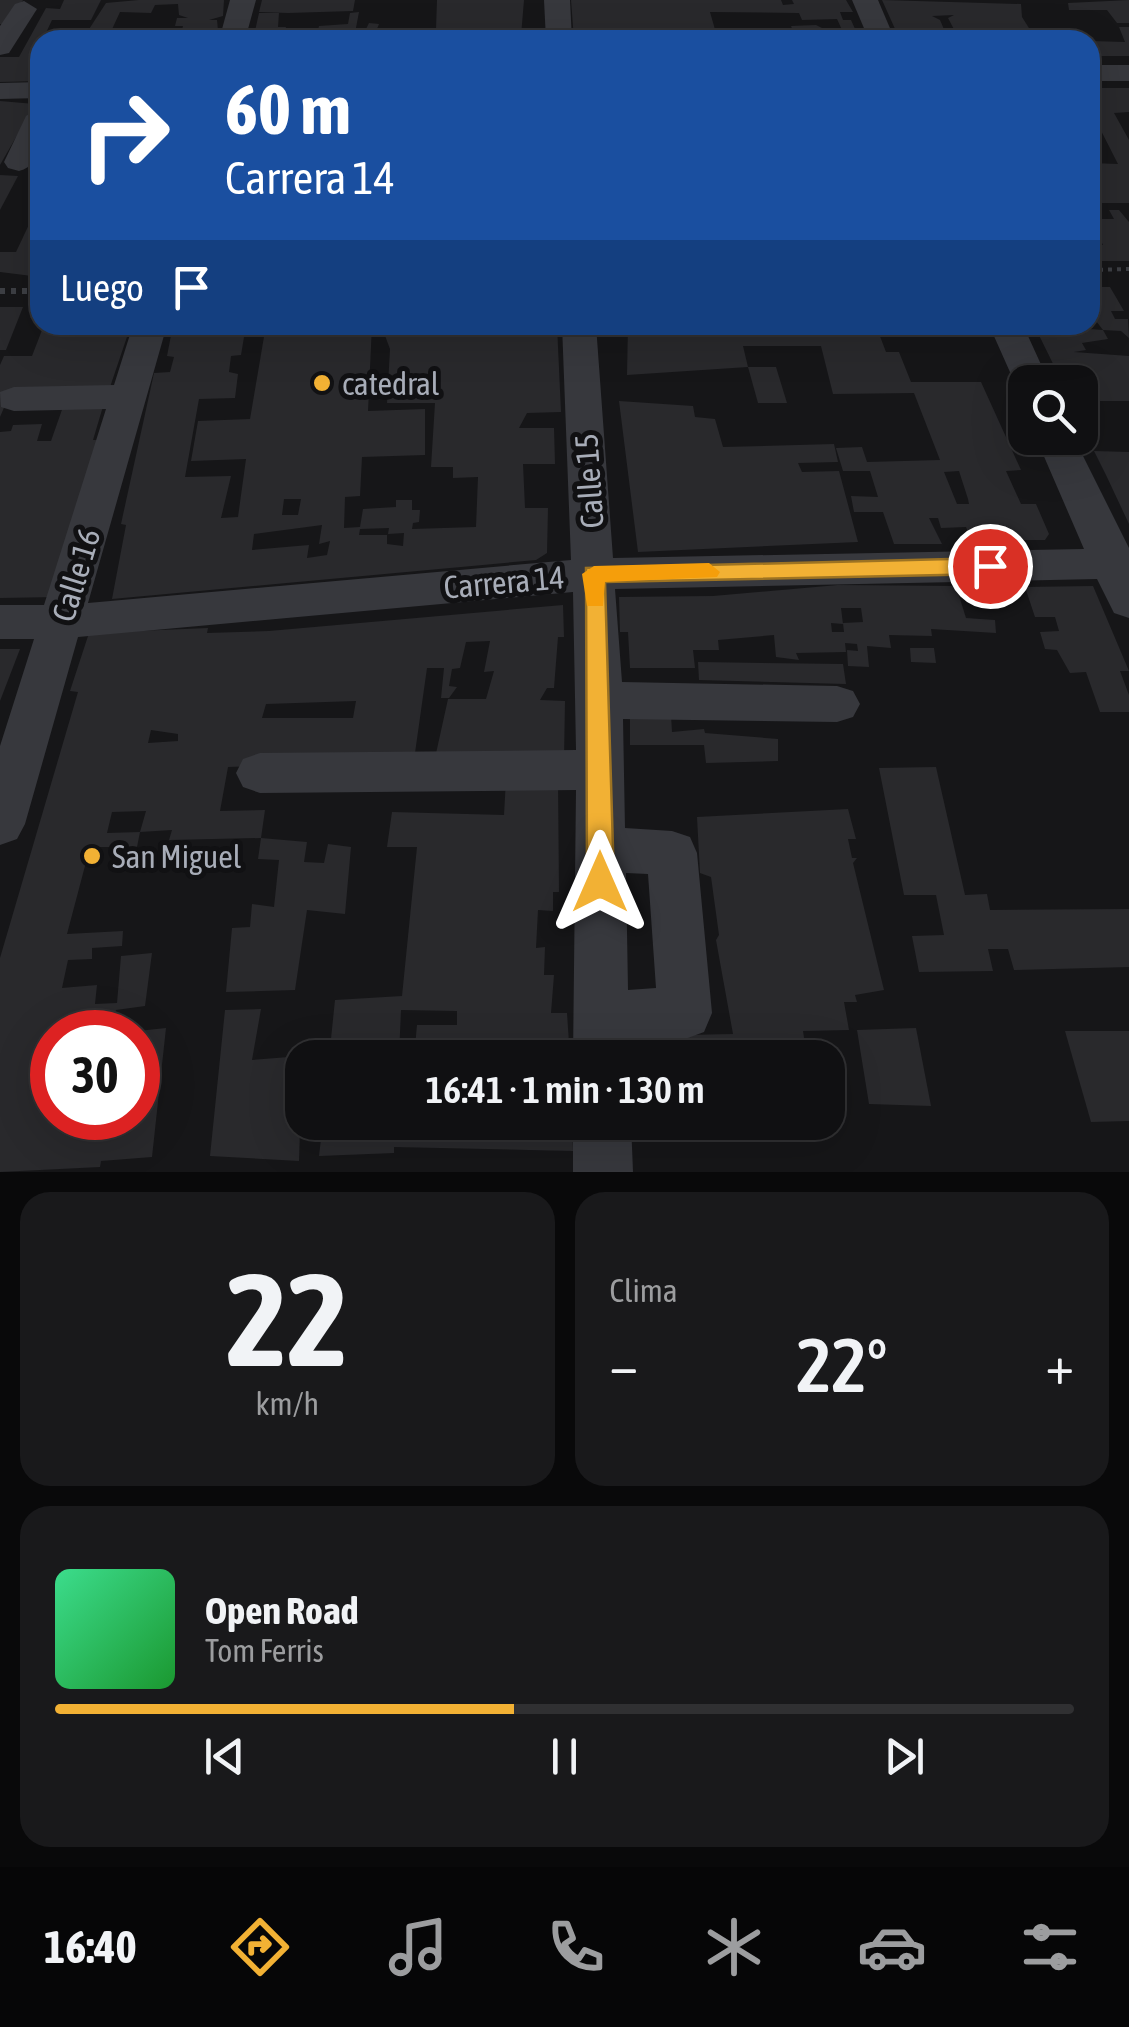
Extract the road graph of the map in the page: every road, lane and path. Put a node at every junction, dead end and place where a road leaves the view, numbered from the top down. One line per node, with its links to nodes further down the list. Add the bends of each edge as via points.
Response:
1 (243, 0): 5 (street)
2 (557, 0): 6 (street)
3 (864, 0): 7 (street)
4 (24, 10): 8 (street)
5 (235, 30)
6 (559, 30)
7 (878, 30)
8 (0, 47)
9 (1129, 73): 10 (street)
10 (1100, 74)
11 (30, 90): 12 (street)
12 (0, 91)
13 (30, 138): 14 (street)
14 (19, 162)
15 (1129, 269): 16 (path)
16 (1100, 270)
17 (0, 291): 18 (path)
18 (30, 291)
19 (147, 335): 23 (street, Calle 16)
20 (581, 335): 27 (street, Calle 15)
21 (1010, 335): 22 (street)
22 (1024, 365)
23 (129, 397): 24 (street); 30 (street, Calle 16)
24 (14, 398)
25 (1065, 455): 26 (street)
26 (1119, 563): 27 (street, Carrera 14); 28 (street)
27 (594, 574): 30 (street, Carrera 14); 31 (street, Calle 15)
28 (1129, 602)
29 (0, 622): 30 (street, Carrera 14)
30 (62, 622): 35 (street, Calle 16)
31 (600, 700): 32 (street); 33 (street, Calle 15)
32 (837, 704)
33 (600, 770): 34 (street); 36 (street, Calle 15)
34 (260, 773)
35 (0, 824)
36 (600, 849): 37 (street, Calle 15); 37 (street, via 672,853 685,1013)
37 (601, 1038)
38 (602, 1140): 39 (street)
39 (603, 1172)

